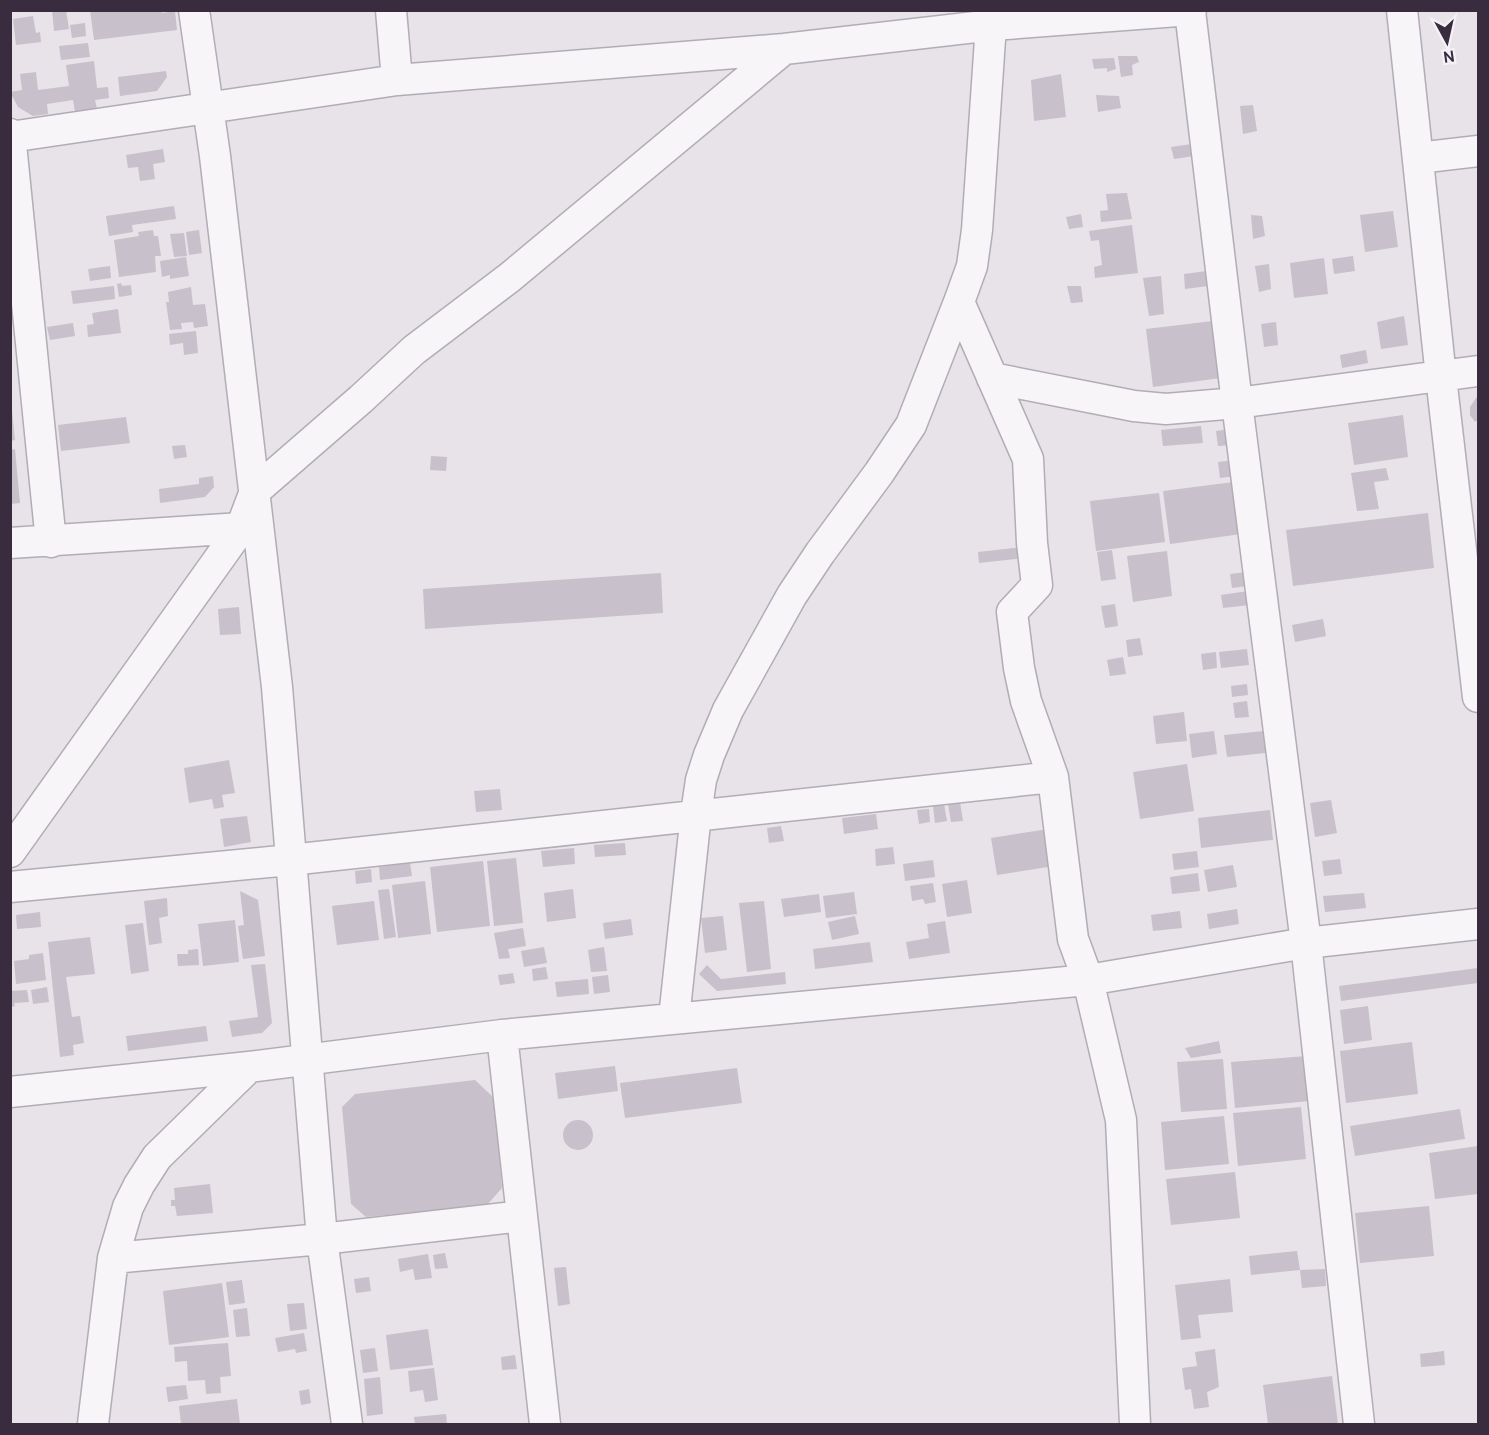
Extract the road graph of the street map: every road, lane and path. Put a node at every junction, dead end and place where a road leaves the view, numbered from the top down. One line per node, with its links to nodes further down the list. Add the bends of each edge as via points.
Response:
1 (194, 10): 8 (street)
2 (392, 10): 7 (street)
3 (1402, 10): 11 (street)
4 (1190, 11): 5 (street); 17 (street)
5 (993, 18): 6 (street); 12 (street, via 977,230 972,266)
6 (784, 49): 7 (street); 18 (street, via 509,278 414,350)
7 (397, 81): 8 (street)
8 (207, 108): 9 (street); 18 (street)
9 (11, 136): 13 (street)
10 (1479, 151): 11 (street)
11 (1418, 158): 15 (street)
12 (959, 302): 16 (street); 24 (street, via 911,425 792,595 728,710 701,780)
13 (21, 347): 20 (street)
14 (1479, 371): 15 (street)
15 (1441, 376): 17 (street); 22 (street)
16 (992, 378): 17 (street, via 1148,408); 23 (street, via 1028,459 1037,585 1012,612 1026,701)
17 (1237, 403): 29 (street)
18 (255, 491): 19 (street); 26 (street)
19 (241, 528): 20 (street); 25 (street)
20 (51, 542): 21 (street)
21 (10, 543)
22 (1479, 697)
23 (1053, 777): 24 (street); 30 (street, via 1073,939)
24 (696, 814): 26 (street); 31 (street)
25 (10, 852)
26 (290, 860): 27 (street); 33 (street)
27 (10, 887)
28 (1479, 924): 29 (street)
29 (1306, 943): 30 (street); 43 (street)
30 (1088, 980): 31 (street); 42 (street, via 1121,1120)
31 (674, 1018): 32 (street)
32 (502, 1035): 33 (street); 36 (street)
33 (307, 1059): 34 (street); 37 (street)
34 (249, 1067): 35 (street); 38 (street, via 157,1157 128,1207)
35 (10, 1092)
36 (522, 1216): 37 (street); 41 (street)
37 (322, 1239): 38 (street); 40 (street)
38 (113, 1258): 39 (street)
39 (93, 1425)
40 (347, 1425)
41 (545, 1425)
42 (1135, 1425)
43 (1359, 1425)

